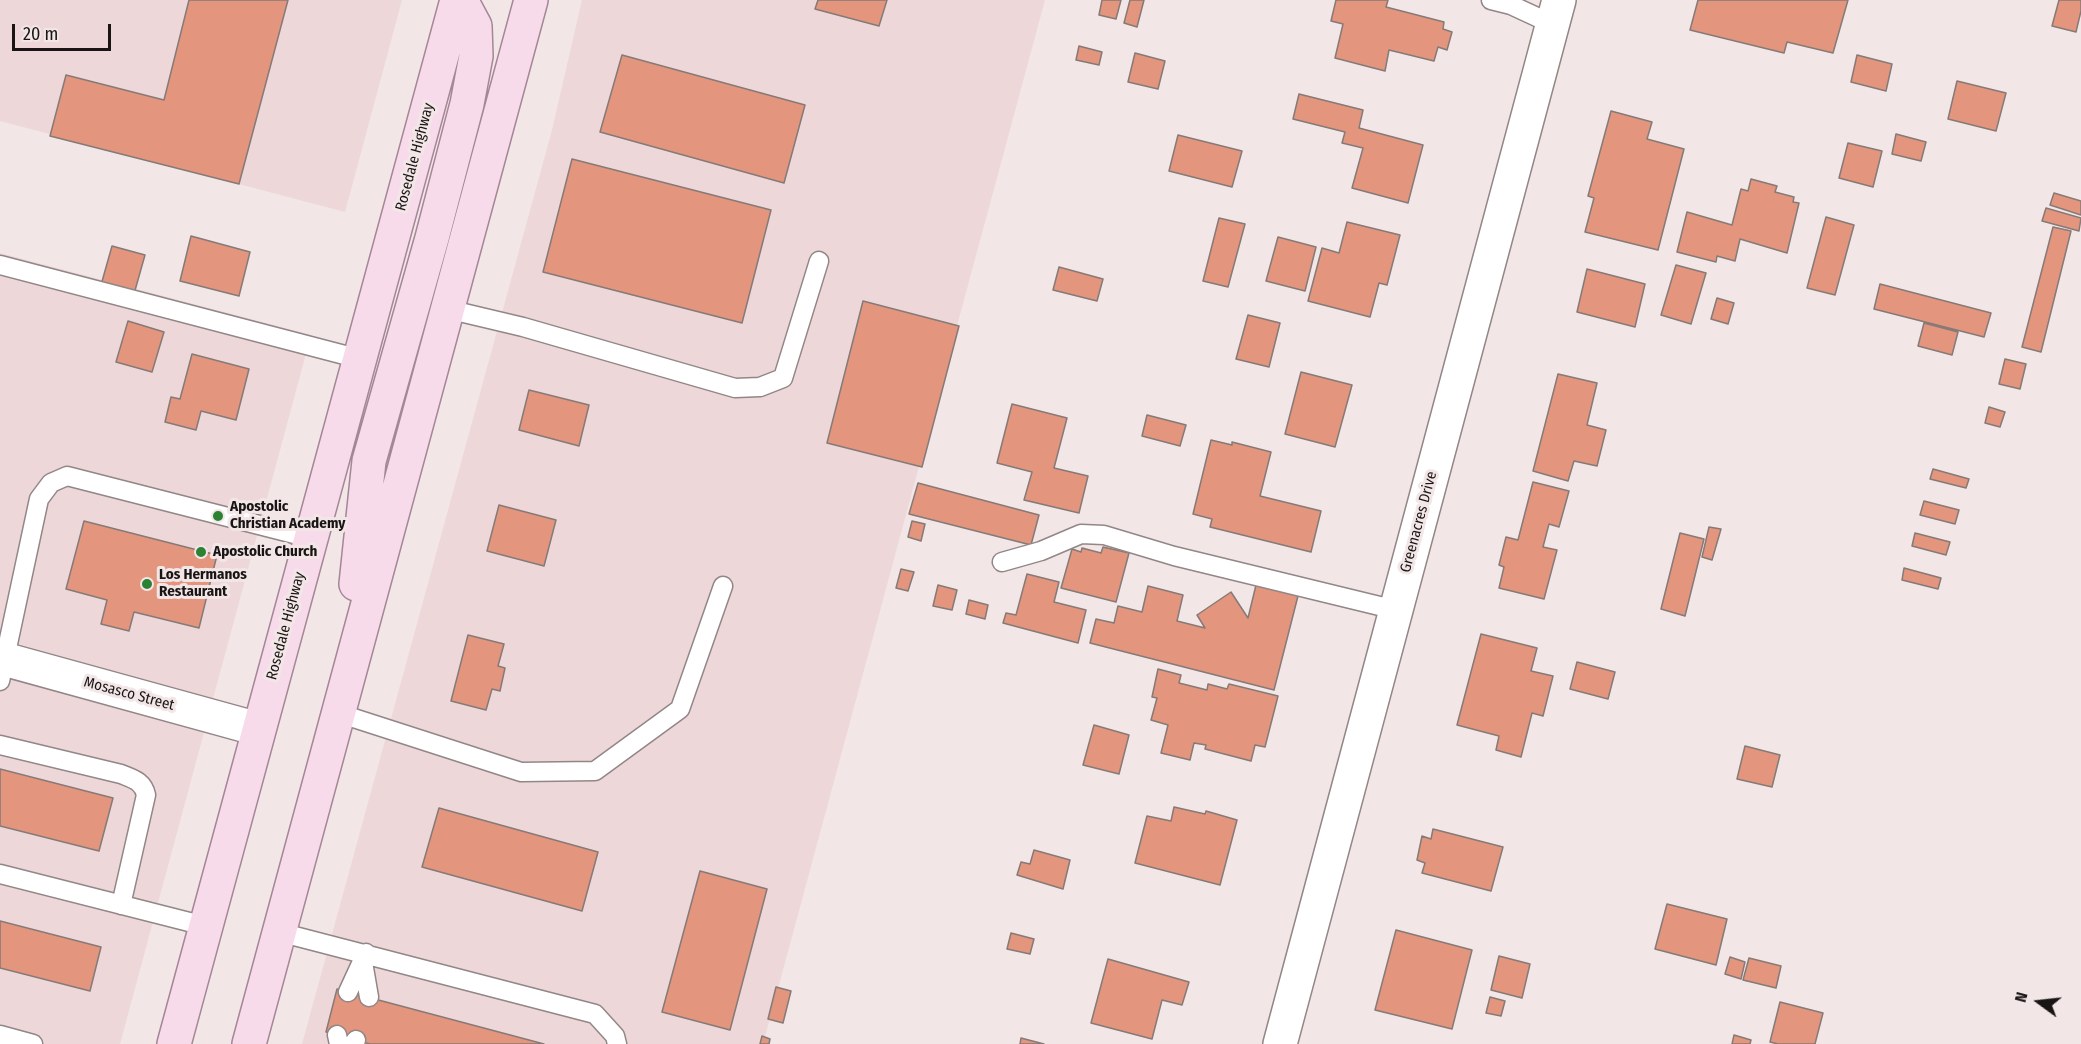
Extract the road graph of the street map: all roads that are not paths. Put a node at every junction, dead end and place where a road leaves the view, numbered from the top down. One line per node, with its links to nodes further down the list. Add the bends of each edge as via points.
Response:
1 (459, 0): 8 (main road, Rosedale Highway); 14 (main road, via 475,26 476,56 432,238 369,461)
2 (1491, 0): 4 (lane)
3 (529, 1): 7 (main road)
4 (1555, 12): 12 (street, Greenacres Drive)
5 (819, 261): 7 (lane, via 783,378 760,387 735,388)
6 (0, 265): 8 (lane)
7 (447, 309): 14 (main road)
8 (360, 358): 9 (main road, Rosedale Highway)
9 (310, 538): 13 (lane, via 68,477 51,483 39,499); 15 (main road, Rosedale Highway)
10 (1002, 562): 12 (lane, via 1081,534 1104,535)
11 (723, 585): 14 (lane, via 680,709 596,771 521,772)
12 (1396, 610): 29 (street, Greenacres Drive)
13 (1, 666): 15 (street, Mosasco Street)
14 (341, 703): 20 (main road)
15 (258, 729): 19 (main road, Rosedale Highway)
16 (0, 745): 18 (lane, via 120,774 145,786)
17 (0, 874): 18 (lane)
18 (121, 905): 19 (lane)
19 (205, 926): 26 (main road, Rosedale Highway)
20 (279, 932): 21 (lane); 27 (main road)
21 (365, 958): 22 (lane); 23 (lane); 28 (lane, via 595,1014 615,1036)
22 (348, 992)
23 (369, 997)
24 (0, 1035): 25 (lane)
25 (33, 1044)
26 (174, 1044)
27 (249, 1044)
28 (617, 1044)
29 (1280, 1044)

